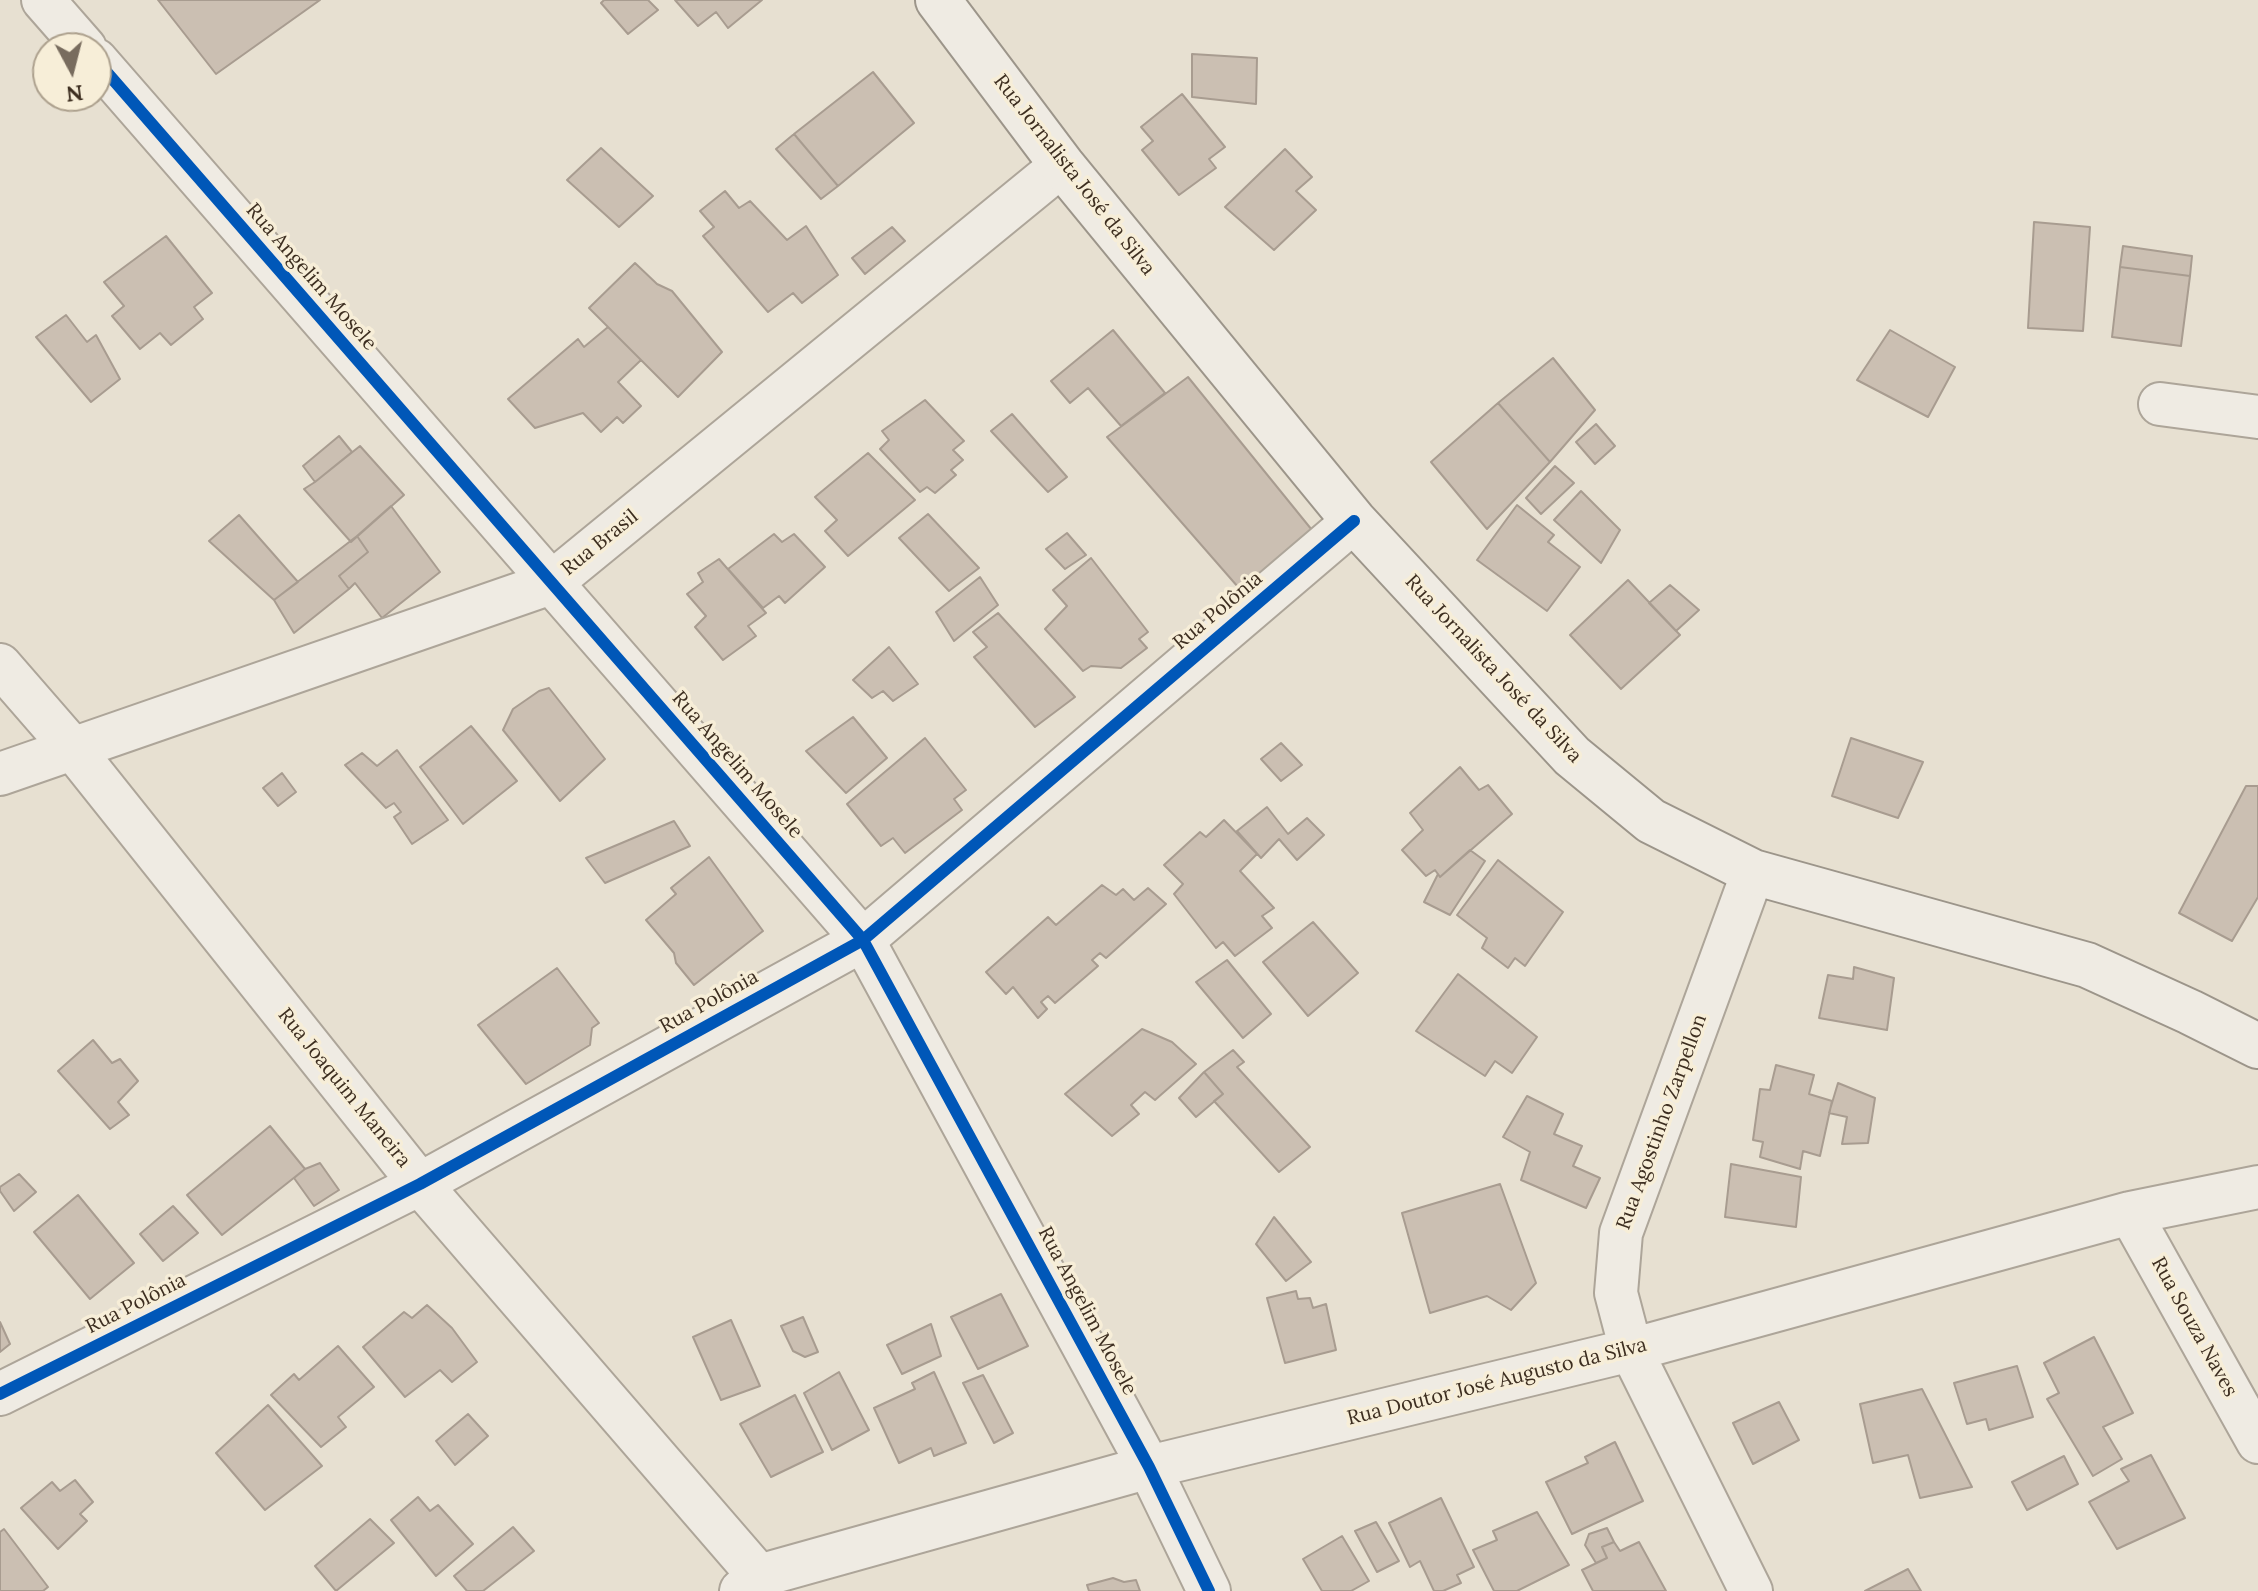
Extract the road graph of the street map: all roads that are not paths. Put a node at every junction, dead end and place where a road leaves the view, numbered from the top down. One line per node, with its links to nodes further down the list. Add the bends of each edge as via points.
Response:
1 (43, 0): 3 (street)
2 (938, 0): 5 (main road, Rua Jornalista José da Silva)
3 (71, 32)
4 (112, 78): 9 (street, Rua Angelim Mosele)
5 (1062, 165): 8 (main road, Rua Jornalista José da Silva); 9 (street, Rua Brasil)
6 (2160, 404): 7 (street)
7 (2258, 417)
8 (1354, 521): 13 (main road, Rua Jornalista José da Silva, via 1572,756 1651,821); 14 (street, Rua Polônia)
9 (551, 583): 11 (street, Rua Brasil); 14 (street, Rua Angelim Mosele)
10 (0, 665): 11 (street, Rua Joaquim Maneira)
11 (73, 749): 12 (street, Rua Brasil); 16 (street, Rua Joaquim Maneira)
12 (0, 774)
13 (1753, 872): 15 (main road, Rua Jornalista José da Silva, via 2087,965); 19 (street, Rua Agostinho Zarpellon, via 1621,1233 1616,1293)
14 (863, 940): 16 (street, Rua Polônia); 22 (street, Rua Angelim Mosele)
15 (2258, 1046)
16 (420, 1184): 20 (street, Rua Polônia); 23 (street, Rua Joaquim Maneira)
17 (2258, 1187): 18 (street, Rua Doutor José Augusto da Silva)
18 (2130, 1213): 19 (street, Rua Doutor José Augusto da Silva); 21 (street, Rua Souza Naves)
19 (1631, 1350): 22 (street, Rua Doutor José Augusto da Silva); 25 (street, Rua Agostinho Zarpellon)
20 (0, 1394)
21 (2258, 1442)
22 (1149, 1467): 23 (street, Rua Doutor José Augusto da Silva); 24 (street, Rua Angelim Mosele)
23 (750, 1584)
24 (1209, 1591)
25 (1751, 1591)

